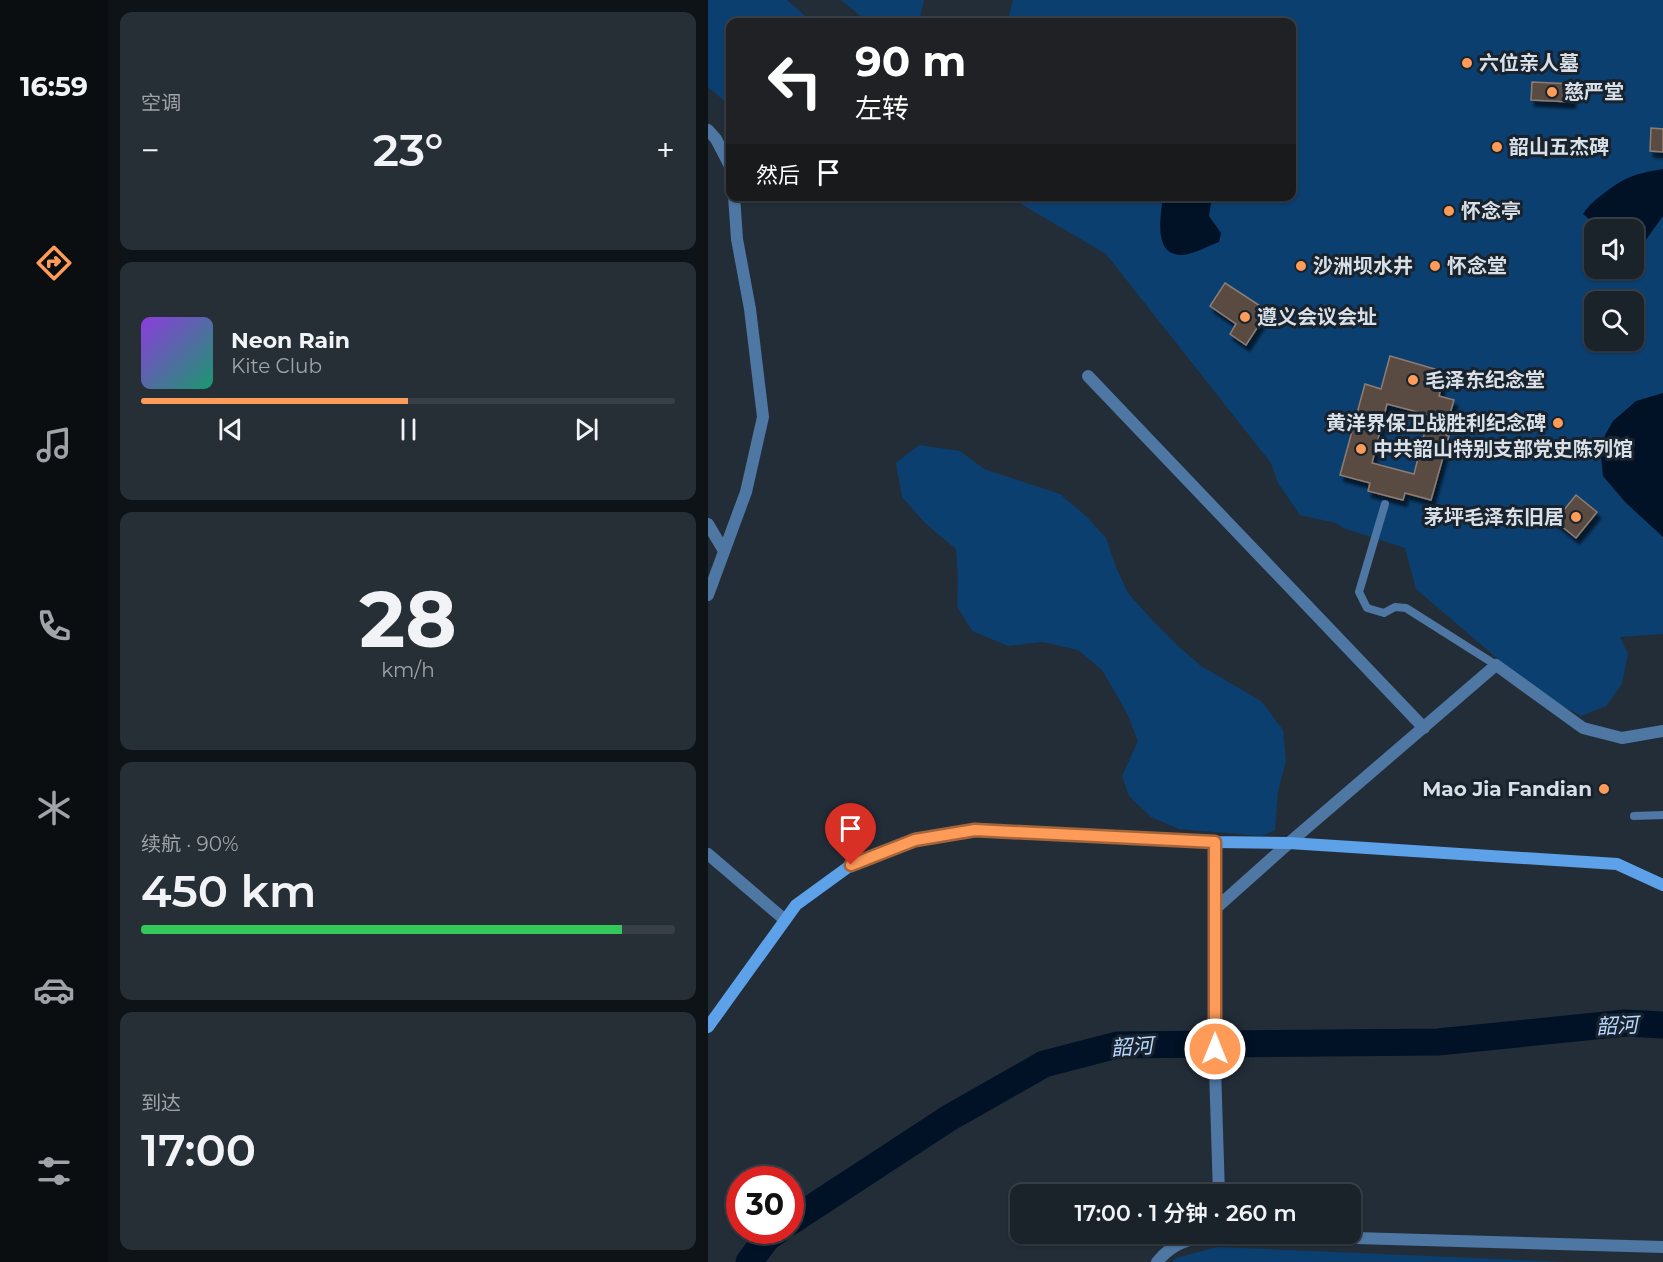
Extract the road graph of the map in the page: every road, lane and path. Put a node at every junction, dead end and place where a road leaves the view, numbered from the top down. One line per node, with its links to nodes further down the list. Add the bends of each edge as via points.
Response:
1 (708, 130): 2 (street)
2 (726, 158)
3 (734, 201): 7 (street, via 763,417 747,492)
4 (1088, 376): 10 (street)
5 (1384, 504): 9 (lane, via 1359,592 1367,608 1384,613 1395,607 1406,608)
6 (708, 524): 7 (street)
7 (724, 551): 8 (street)
8 (708, 595)
9 (1496, 665): 10 (street); 11 (street, via 1583,728 1622,738)
10 (1424, 728): 15 (street)
11 (1663, 731)
12 (1663, 815): 13 (lane)
13 (1634, 816)
14 (1215, 842): 15 (main road); 18 (street); 19 (main road, via 975,830 937,836 915,840 851,865 796,905)
15 (1288, 843): 17 (main road, via 1617,864); 18 (street)
16 (708, 854): 19 (street)
17 (1663, 885)
18 (1215, 909): 21 (street)
19 (784, 920): 20 (main road)
20 (708, 1027)
21 (1219, 1184)
22 (1361, 1238): 24 (street)
23 (1178, 1244): 25 (street)
24 (1663, 1247)
25 (1157, 1262)

